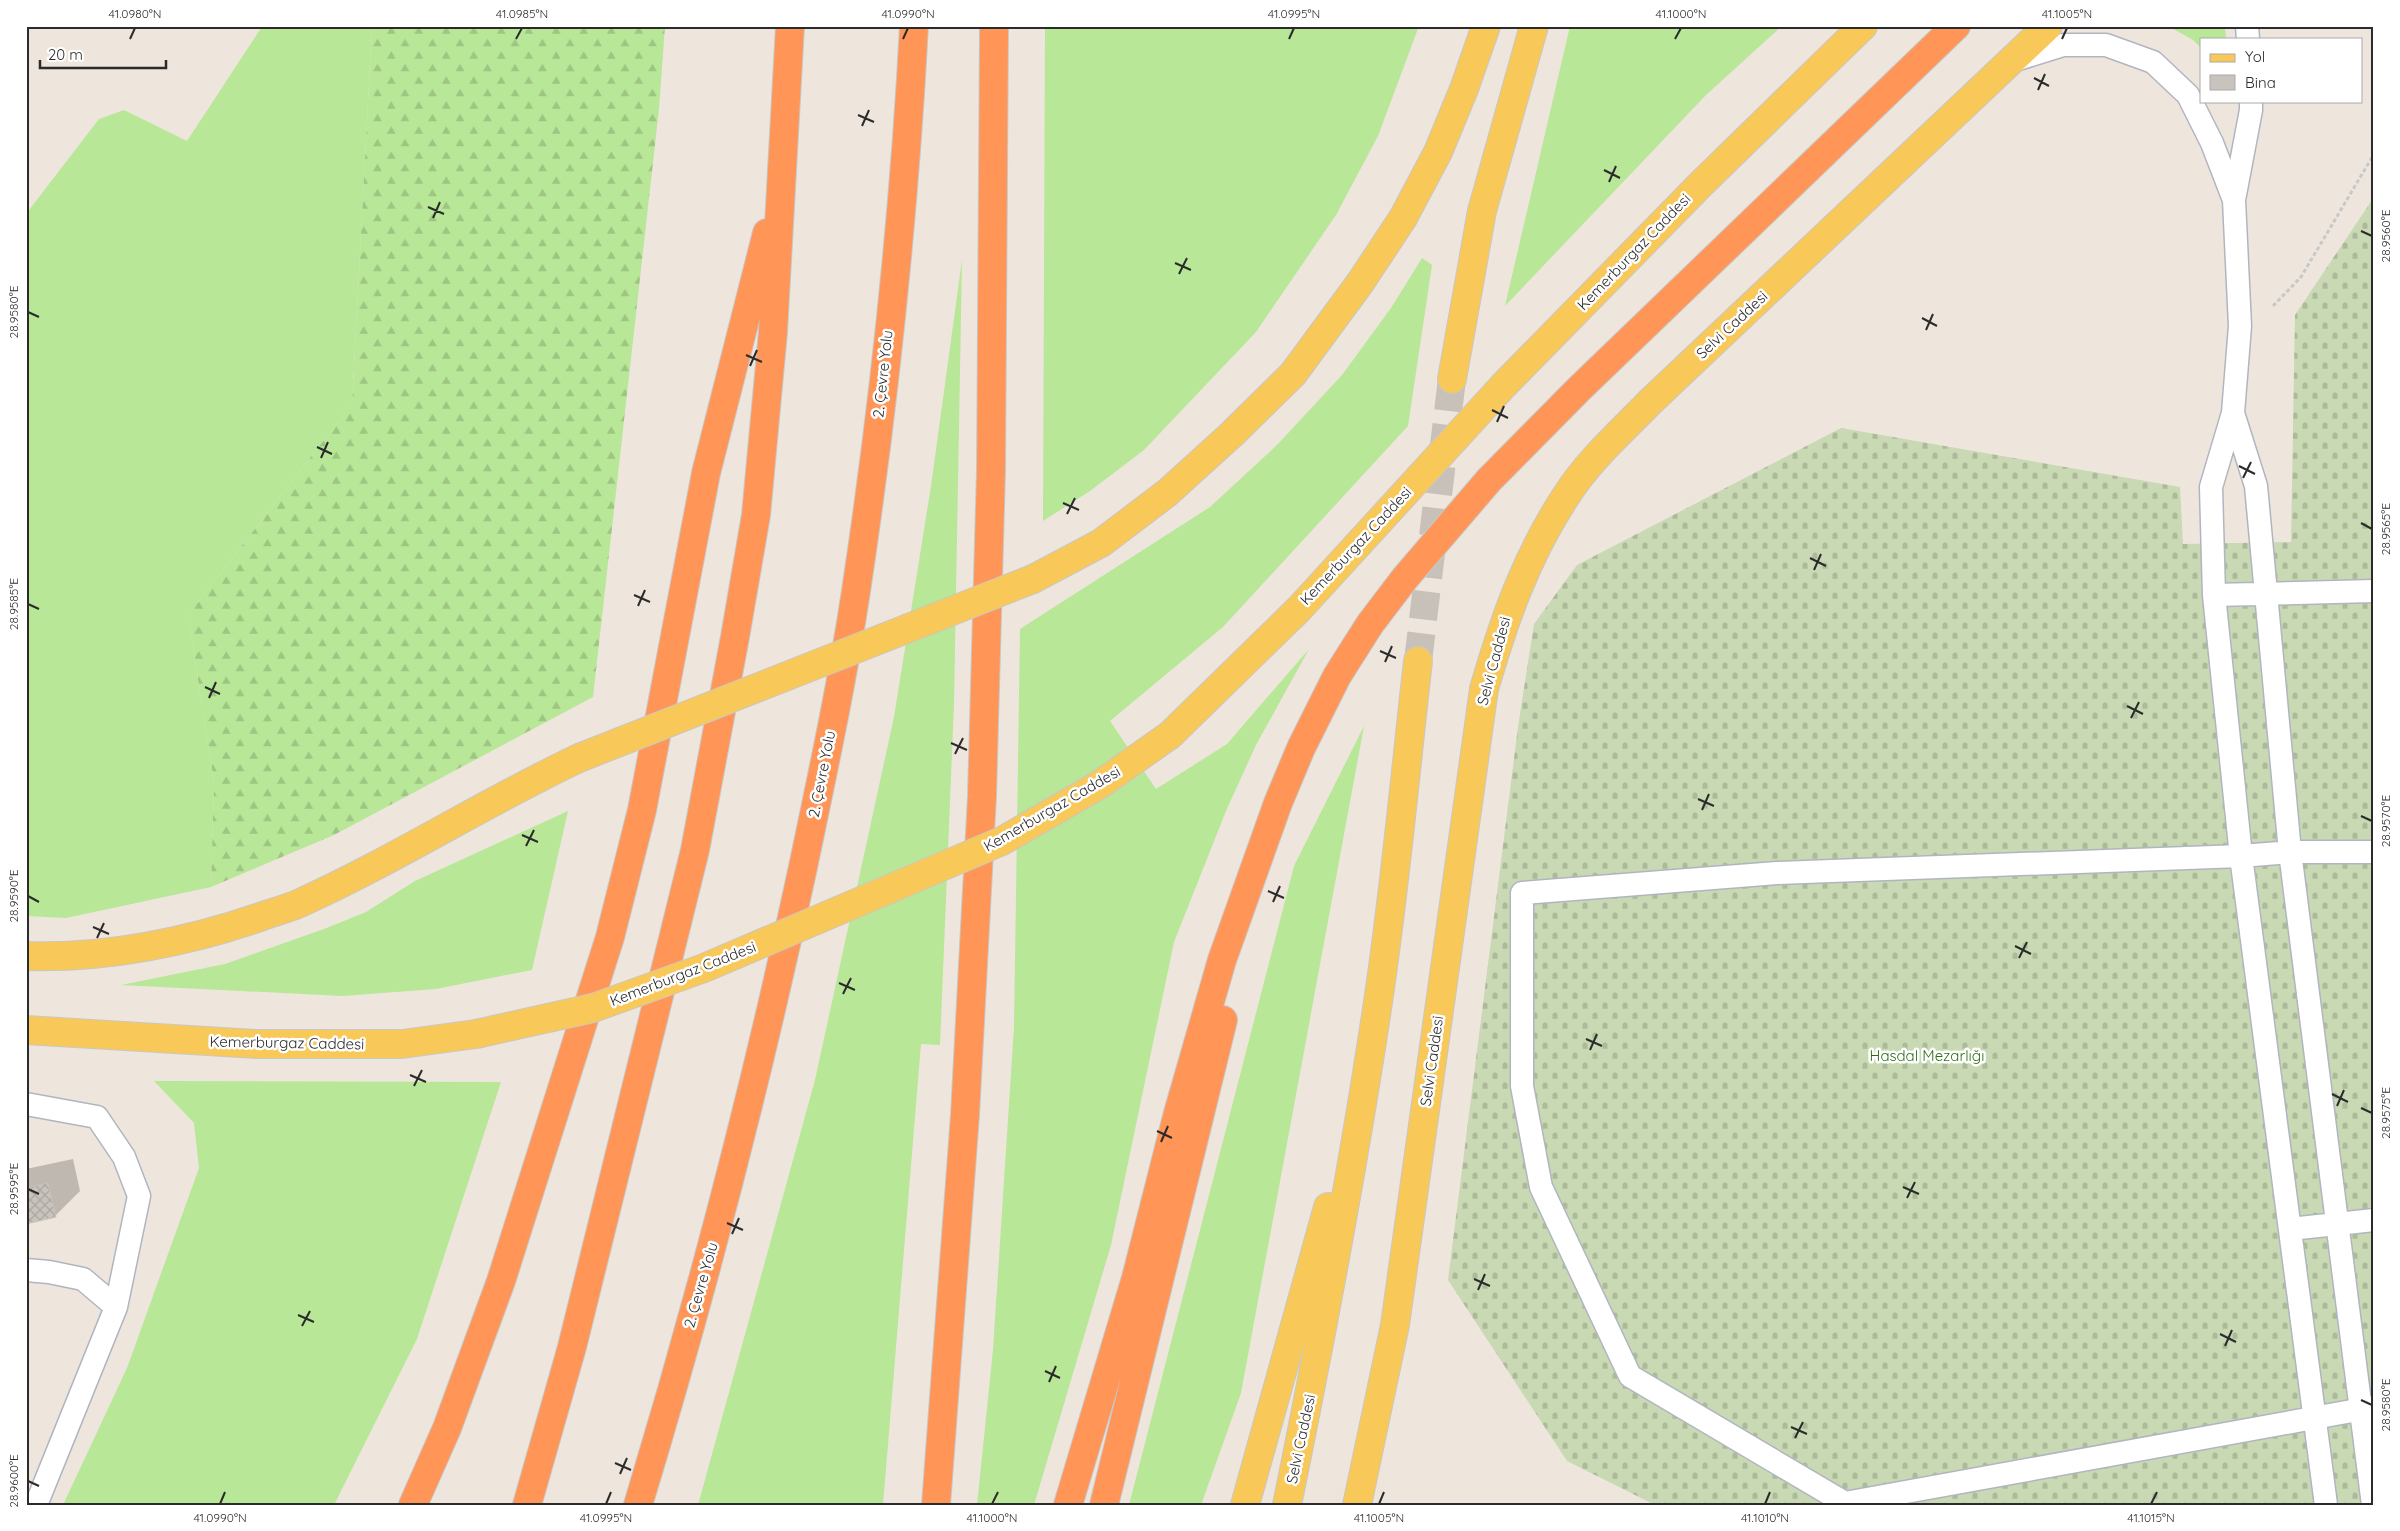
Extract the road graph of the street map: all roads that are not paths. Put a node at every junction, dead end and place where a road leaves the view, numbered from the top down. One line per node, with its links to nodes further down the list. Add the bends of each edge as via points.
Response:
1 (790, 26): 11 (highway)
2 (914, 26): 37 (highway, 2. Çevre Yolu, via 878,426 855,594 822,776 772,1011 720,1218)
3 (994, 26): 38 (highway, via 991,470 982,796 965,1115)
4 (1486, 26): 23 (main road, bridge, via 1438,152 1403,218 1293,374 1167,493 1101,542 1032,579 579,758 502,796 423,842 298,904 223,930 136,948)
5 (1534, 26): 13 (main road, via 1482,211)
6 (1863, 26): 24 (main road, Kemerburgaz Caddesi, bridge, via 1565,322 1299,608 1170,735 1100,785 1002,841 704,968 593,1008 476,1034 402,1044 257,1044)
7 (1956, 26): 22 (highway, via 1579,389 1434,543 1370,624 1337,676 1301,748)
8 (2048, 26): 9 (main road, Selvi Caddesi)
9 (2015, 60): 12 (lane, via 2062,45 2106,45 2153,62 2188,95 2212,143); 43 (main road, Selvi Caddesi, via 1650,402 1595,459 1566,495 1516,588 1484,689 1395,1325)
10 (2251, 102): 12 (lane)
11 (782, 169): 35 (highway, via 706,474 642,810 610,936 501,1281 447,1428); 36 (highway, via 774,332 756,515 695,850 572,1347)
12 (2234, 200): 14 (lane, via 2240,326)
13 (1452, 379)
14 (2233, 413): 16 (lane, via 2256,486); 17 (lane, via 2211,487)
15 (2374, 591): 16 (lane)
16 (2264, 594): 17 (lane); 19 (lane)
17 (2214, 595): 21 (lane)
18 (1418, 661): 26 (main road, Selvi Caddesi, via 1378,1001)
19 (2290, 852): 20 (lane); 21 (lane); 28 (lane)
20 (2374, 852)
21 (2241, 856): 29 (lane); 33 (lane, via 1777,873 1522,893 1522,1086 1541,1187 1630,1376 1845,1503)
22 (1258, 862): 39 (highway, via 1222,960 1178,1113 1136,1278); 40 (highway, via 1208,1084)
23 (26, 956)
24 (26, 1030)
25 (26, 1104): 31 (lane, via 97,1117 124,1156 139,1196)
26 (1358, 1123): 41 (main road, via 1326,1213); 42 (main road, Selvi Caddesi, via 1314,1374)
27 (2374, 1220): 28 (lane)
28 (2336, 1224): 29 (lane); 32 (lane)
29 (2290, 1228): 33 (lane)
30 (26, 1270): 31 (lane, via 83,1279)
31 (116, 1307): 34 (lane)
32 (2367, 1408): 33 (lane); 45 (lane)
33 (2314, 1417): 44 (lane)
34 (36, 1505)
35 (412, 1505)
36 (527, 1505)
37 (638, 1505)
38 (936, 1505)
39 (1068, 1505)
40 (1104, 1505)
41 (1245, 1505)
42 (1287, 1505)
43 (1357, 1505)
44 (2326, 1505)
45 (2374, 1505)

